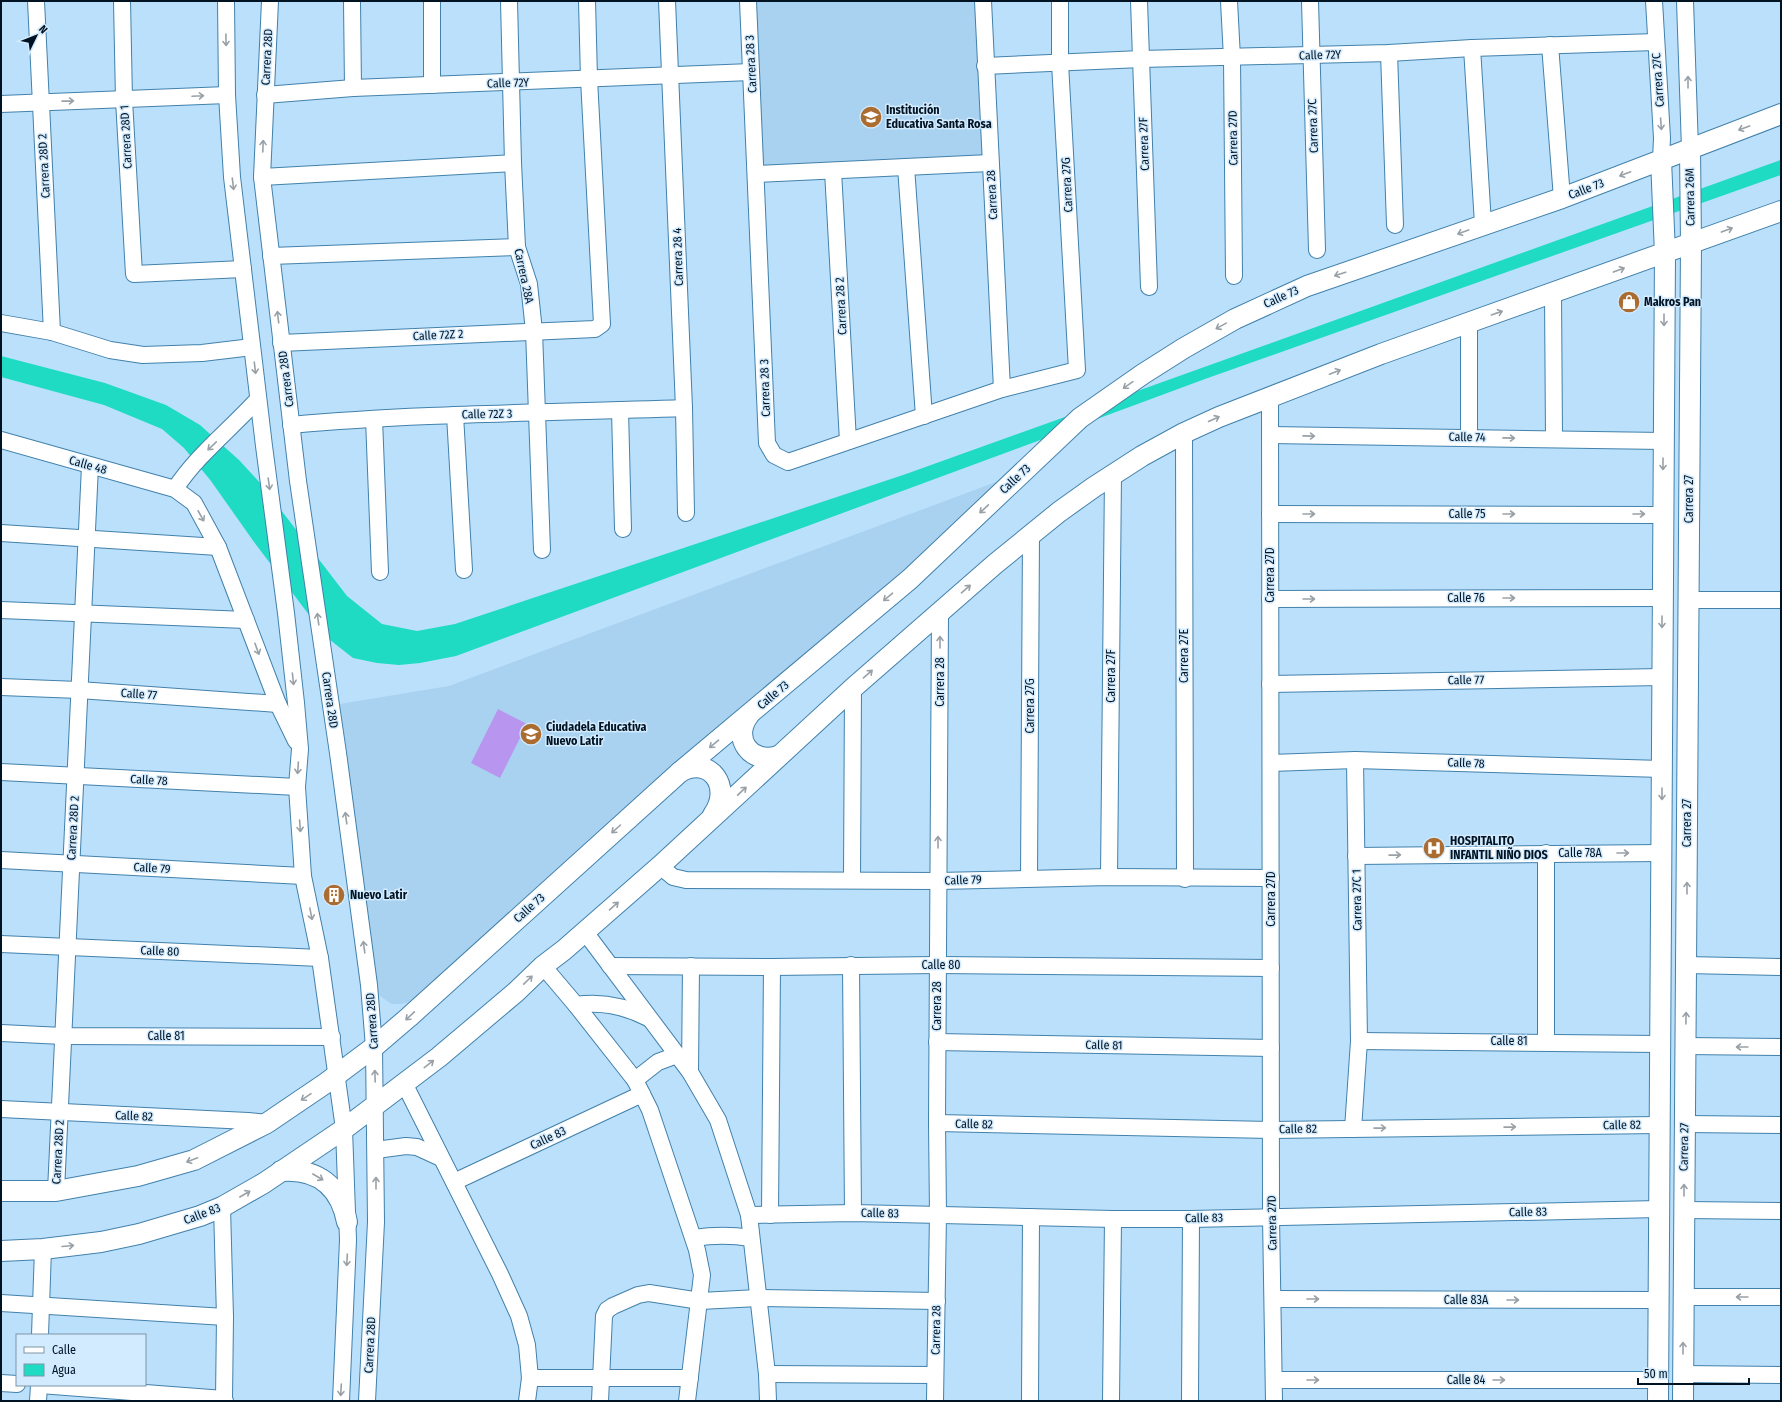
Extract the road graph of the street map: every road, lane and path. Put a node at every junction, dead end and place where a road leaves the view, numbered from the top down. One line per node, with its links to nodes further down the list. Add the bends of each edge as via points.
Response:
1 (36, 1): 36 (street, Carrera 28D 2)
2 (122, 1): 35 (street, Carrera 28D 1)
3 (226, 1): 33 (street, one-way to 33)
4 (270, 1): 34 (street, Carrera 28D)
5 (352, 1): 32 (street)
6 (432, 1): 31 (street)
7 (509, 1): 30 (street, Carrera 28A)
8 (588, 1): 29 (street)
9 (667, 1): 28 (street, Carrera 28 4)
10 (748, 1): 27 (street, Carrera 28 3)
11 (983, 1): 26 (street, Carrera 28)
12 (1060, 1): 25 (street, Carrera 27G)
13 (1139, 1): 24 (street, Carrera 27F)
14 (1229, 1): 23 (street, Carrera 27D)
15 (1310, 1): 22 (street, Carrera 27C)
16 (1654, 1): 18 (street, Carrera 27C)
17 (1685, 1): 39 (street, one-way to 17)
18 (1656, 42): 19 (street, Calle 72Y); 40 (street, Carrera 27C, one-way to 40)
19 (1550, 45): 20 (street, Calle 72Y); 47 (street)
20 (1472, 48): 21 (street, Calle 72Y); 49 (street)
21 (1389, 53): 22 (street, Calle 72Y); 50 (street)
22 (1311, 55): 23 (street, Calle 72Y); 53 (street, Carrera 27C)
23 (1232, 58): 24 (street, Calle 72Y); 57 (street, Carrera 27D)
24 (1141, 59): 25 (street, Calle 72Y); 58 (street, Carrera 27F)
25 (1060, 63): 26 (street, Calle 72Y); 66 (street, Carrera 27G)
26 (985, 66): 42 (street, Carrera 28)
27 (751, 72): 28 (street, Calle 72Y); 45 (street, Carrera 28 3)
28 (670, 75): 29 (street, Calle 72Y); 70 (street, Carrera 28 4)
29 (589, 79): 30 (street, Calle 72Y); 62 (street, Calle 72Z 2, via 602,324 595,329)
30 (512, 83): 31 (street, Calle 72Y); 41 (street, Carrera 28A)
31 (432, 85): 32 (street, Calle 72Y)
32 (353, 88): 34 (street, Calle 72Y)
33 (227, 95): 35 (street, one-way to 33); 56 (street, one-way to 56, via 232,177)
34 (265, 95): 46 (street, Carrera 28D, one-way to 34)
35 (124, 100): 36 (street, one-way to 35); 56 (street, Carrera 28D 1, via 134,274)
36 (41, 102): 37 (street); 63 (street, Carrera 28D 2)
37 (1, 104)
38 (1781, 114): 39 (main road, Calle 73, one-way to 39)
39 (1690, 149): 40 (main road, Calle 73); 51 (main road, Carrera 26M)
40 (1661, 160): 47 (main road, Calle 73, one-way to 47); 54 (main road)
41 (513, 163): 46 (street); 52 (street, Carrera 28A)
42 (990, 163): 43 (street); 67 (street, Carrera 28)
43 (906, 167): 44 (street); 74 (street)
44 (833, 171): 45 (street); 82 (street, Carrera 28 2)
45 (756, 174): 82 (street, Carrera 28 3, via 767,443 774,455 788,462)
46 (262, 177): 55 (street, Carrera 28D)
47 (1562, 198): 49 (main road, Calle 73)
48 (1781, 211): 51 (main road, one-way to 48)
49 (1484, 224): 112 (main road, Calle 73, one-way to 112, via 1278,298 1235,319 1160,363 1080,418 910,579)
50 (1395, 226)
51 (1691, 244): 54 (main road); 100 (main road, Carrera 27)
52 (517, 247): 55 (street); 62 (street, Carrera 28A, via 529,284)
53 (1317, 250)
54 (1665, 253): 59 (main road, one-way to 54); 83 (main road, Carrera 27, one-way to 83)
55 (271, 256): 64 (street, Carrera 28D, one-way to 55)
56 (243, 269): 65 (street)
57 (1234, 276)
58 (1149, 287)
59 (1553, 294): 61 (main road, one-way to 59); 80 (street)
60 (1, 323): 63 (street)
61 (1469, 323): 68 (main road, one-way to 61); 79 (street)
62 (534, 331): 64 (street, Calle 72Z 2); 72 (street, Carrera 28A)
63 (52, 332): 65 (street, via 110,350 143,355 202,353)
64 (281, 343): 76 (street, Carrera 28D)
65 (252, 347): 69 (street, one-way to 69)
66 (1077, 370): 67 (street, Carrera 28 3)
67 (1002, 389): 74 (street, Carrera 28 3)
68 (1270, 397): 77 (main road, one-way to 68); 78 (street, Carrera 27D)
69 (258, 399): 86 (street, one-way to 86, via 188,469); 113 (street, one-way to 113, via 286,613)
70 (684, 408): 71 (street, Calle 72Z 3); 87 (street, Carrera 28 4)
71 (620, 410): 72 (street, Calle 72Z 3); 90 (street)
72 (537, 413): 73 (street, Calle 72Z 3); 95 (street, Carrera 28A)
73 (455, 415): 75 (street, Calle 72Z 3); 96 (street)
74 (924, 416): 82 (street, Carrera 28 3)
75 (374, 418): 76 (street, Calle 72Z 3); 97 (street)
76 (291, 425): 160 (street, Carrera 28D, one-way to 76, via 369,985)
77 (1184, 433): 85 (main road); 133 (street, Carrera 27E)
78 (1270, 435): 79 (street, Calle 74, one-way to 79); 88 (street, Carrera 27D)
79 (1469, 437): 80 (street, Calle 74, one-way to 80)
80 (1554, 439): 83 (street, Calle 74)
81 (1, 440): 84 (street, Calle 48)
82 (848, 441)
83 (1664, 441): 89 (main road, Carrera 27, one-way to 89)
84 (90, 466): 86 (street, Calle 48); 93 (street, Carrera 28D 2)
85 (1113, 475): 92 (main road); 130 (street, Carrera 27F)
86 (175, 489): 94 (street, one-way to 94, via 194,503)
87 (686, 514)
88 (1270, 514): 89 (street, Calle 75, one-way to 89); 99 (street, Carrera 27D)
89 (1663, 515): 98 (main road, Carrera 27)
90 (623, 529)
91 (1, 534): 93 (street)
92 (1030, 534): 103 (main road, one-way to 92); 131 (street, Carrera 27G)
93 (86, 539): 94 (street); 104 (street, Carrera 28D 2)
94 (218, 547): 105 (street)
95 (542, 550)
96 (464, 570)
97 (380, 572)
98 (1662, 598): 99 (street, Calle 76, one-way to 98); 106 (main road, Carrera 27, one-way to 106)
99 (1270, 599): 107 (street, Carrera 27D)
100 (1688, 600): 101 (street); 142 (main road, Carrera 27, one-way to 100)
101 (1781, 600)
102 (1, 610): 104 (street)
103 (940, 612): 109 (main road, one-way to 103); 135 (street, Carrera 28, one-way to 103)
104 (83, 615): 105 (street); 110 (street, Carrera 28D 2)
105 (246, 620): 111 (street, one-way to 111)
106 (1661, 677): 107 (street, Calle 77); 117 (main road, Carrera 27)
107 (1270, 684): 116 (street, Carrera 27D)
108 (1, 687): 110 (street, Calle 77)
109 (853, 688): 114 (main road); 134 (street)
110 (79, 690): 111 (street, Calle 77); 120 (street, Carrera 28D 2)
111 (278, 704): 113 (street)
112 (749, 715): 114 (main road, via 742,732 745,745 759,757); 119 (main road, Calle 73, one-way to 119)
113 (300, 749): 121 (street, one-way to 121)
114 (778, 756): 122 (main road, one-way to 114)
115 (1354, 760): 116 (street, Calle 78); 117 (street, Calle 78); 125 (street, Carrera 27C 1)
116 (1271, 763): 132 (street, Carrera 27D)
117 (1662, 769): 124 (main road, Carrera 27, one-way to 124)
118 (1, 772): 120 (street, Calle 78)
119 (680, 772): 122 (main road, via 701,768 714,775 718,781 721,802); 160 (main road, Calle 73, one-way to 160)
120 (75, 776): 121 (street, Calle 78); 127 (street, Carrera 28D 2)
121 (297, 787): 129 (street, one-way to 129)
122 (709, 822): 128 (main road)
123 (1546, 853): 124 (street, Calle 78A, one-way to 124); 125 (street, Calle 78A, one-way to 123); 156 (street)
124 (1661, 853): 157 (main road, Carrera 27)
125 (1356, 856): 154 (street, Carrera 27C 1)
126 (1, 860): 127 (street, Calle 79)
127 (71, 864): 129 (street, Calle 79); 138 (street, Carrera 28D 2)
128 (660, 866): 134 (street, Calle 79, via 669,875 681,879); 136 (main road, one-way to 128)
129 (303, 876): 139 (street, one-way to 139)
130 (1110, 877): 131 (street, Calle 79); 133 (street, Calle 79)
131 (1029, 878): 135 (street, Calle 79)
132 (1271, 878): 133 (street, Calle 79); 148 (street, Carrera 27D)
133 (1185, 879)
134 (852, 880): 135 (street, Calle 79)
135 (938, 881): 141 (street, Carrera 28)
136 (585, 932): 143 (main road); 144 (street)
137 (1, 944): 138 (street, Calle 80)
138 (68, 947): 139 (street, Calle 80); 152 (street, Carrera 28D 2)
139 (320, 958): 153 (street)
140 (851, 965): 141 (street, Calle 80); 146 (street, Calle 80); 188 (street)
141 (938, 965): 148 (street, Calle 80); 155 (street, Carrera 28)
142 (1686, 965): 147 (street); 158 (main road, Carrera 27, one-way to 142)
143 (543, 966): 149 (street); 165 (main road, one-way to 143, via 516,992)
144 (610, 966): 145 (street, Calle 80); 150 (street)
145 (691, 966): 146 (street, Calle 80); 163 (street)
146 (772, 967): 191 (street)
147 (1781, 967)
148 (1271, 968): 161 (street, Carrera 27D)
149 (576, 1005): 150 (street, via 593,1002 613,1005 634,1010); 166 (street)
150 (650, 1020): 162 (street)
151 (1, 1033): 152 (street, Calle 81)
152 (63, 1036): 153 (street, Calle 81); 169 (street, Carrera 28D 2)
153 (332, 1037): 164 (street)
154 (1359, 1041): 156 (street, Calle 81); 176 (street, Carrera 27C 1)
155 (937, 1042): 161 (street, Calle 81); 171 (street, Carrera 28)
156 (1546, 1042): 157 (street, Calle 81)
157 (1660, 1044): 173 (main road, Carrera 27)
158 (1685, 1046): 159 (street, one-way to 158); 172 (main road, Carrera 27)
159 (1781, 1047)
160 (374, 1048): 164 (main road); 167 (street, Carrera 28D, one-way to 160)
161 (1271, 1048): 177 (street, Carrera 27D)
162 (677, 1055): 163 (street); 166 (street, Calle 83, via 658,1062)
163 (690, 1072): 190 (street, via 718,1120)
164 (338, 1075): 170 (main road, one-way to 170); 175 (street)
165 (404, 1083): 167 (main road); 179 (street)
166 (638, 1087): 181 (street, Calle 83); 197 (street, via 650,1110)
167 (376, 1105): 175 (main road, Calle 83); 178 (street, Carrera 28D)
168 (1, 1109): 169 (street, Calle 82)
169 (60, 1113): 170 (street, Calle 82); 183 (street, Carrera 28D 2)
170 (267, 1123): 183 (main road, one-way to 183, via 182,1164 138,1176)
171 (937, 1123): 177 (street, Calle 82); 189 (street, Carrera 28)
172 (1685, 1124): 174 (street); 186 (main road, Carrera 27, one-way to 172)
173 (1659, 1125): 176 (street, Calle 82, one-way to 173); 185 (main road, Carrera 27)
174 (1781, 1125)
175 (344, 1129): 180 (main road, Calle 83); 196 (street)
176 (1353, 1129): 177 (street, Calle 82)
177 (1271, 1130): 192 (street, Carrera 27D)
178 (376, 1150): 179 (street, via 417,1147); 228 (street, Carrera 28D, one-way to 178, via 376,1222)
179 (441, 1158): 181 (street)
180 (281, 1171): 184 (main road, Calle 83, one-way to 180); 196 (main road, one-way to 196, via 308,1172 331,1186 339,1196)
181 (454, 1182): 216 (street, via 519,1316 527,1345)
182 (2, 1191): 183 (main road)
183 (56, 1191)
184 (222, 1207): 199 (main road, Calle 83, one-way to 184, via 101,1242 139,1234); 210 (street)
185 (1659, 1209): 192 (street, Calle 83); 205 (main road, Carrera 27)
186 (1684, 1210): 187 (street); 201 (main road, Carrera 27)
187 (1781, 1211)
188 (853, 1213): 189 (street, Calle 83); 191 (street, Calle 83)
189 (938, 1214): 193 (street, Calle 83); 207 (street, Carrera 28)
190 (748, 1215): 191 (street, Calle 83); 198 (street)
191 (770, 1215)
192 (1271, 1217): 195 (street, Calle 83); 204 (street, Carrera 27D)
193 (1031, 1218): 194 (street, Calle 83); 234 (street)
194 (1113, 1219): 195 (street, Calle 83); 235 (street)
195 (1191, 1219): 236 (street)
196 (346, 1222): 227 (street, one-way to 227, via 348,1240)
197 (694, 1238): 198 (street, via 715,1235); 206 (street, via 702,1269)
198 (751, 1238): 202 (street)
199 (43, 1249): 200 (main road, Calle 83); 209 (street)
200 (1, 1251)
201 (1683, 1297): 203 (street, one-way to 201); 213 (main road, Carrera 27, one-way to 201)
202 (758, 1298): 206 (street); 207 (street); 212 (street)
203 (1781, 1298)
204 (1274, 1299): 205 (street, Calle 83A, one-way to 205); 219 (street, Carrera 27D)
205 (1658, 1300): 220 (main road, Carrera 27)
206 (700, 1301): 217 (street); 218 (street, via 649,1293 627,1299 607,1310 603,1322)
207 (937, 1302): 215 (street, Carrera 28)
208 (1, 1303): 209 (street)
209 (40, 1306): 210 (street); 211 (street)
210 (224, 1317): 225 (street)
211 (40, 1334)
212 (767, 1374): 215 (street); 232 (street)
213 (1683, 1374): 214 (street); 239 (main road, Carrera 27)
214 (1781, 1375)
215 (935, 1376): 233 (street, Carrera 28)
216 (530, 1378): 218 (street); 229 (street)
217 (690, 1378): 218 (street); 231 (street)
218 (600, 1379): 230 (street)
219 (1274, 1380): 220 (street, Calle 84, one-way to 220); 237 (street, Carrera 27D)
220 (1658, 1380): 238 (main road, Carrera 27)
221 (1, 1383): 222 (street)
222 (16, 1384)
223 (40, 1386): 226 (street)
224 (52, 1386): 225 (street)
225 (224, 1400)
226 (38, 1401)
227 (341, 1401)
228 (367, 1401)
229 (527, 1401)
230 (600, 1401)
231 (687, 1401)
232 (768, 1401)
233 (935, 1401)
234 (1030, 1401)
235 (1111, 1401)
236 (1190, 1401)
237 (1274, 1401)
238 (1658, 1401)
239 (1683, 1401)

